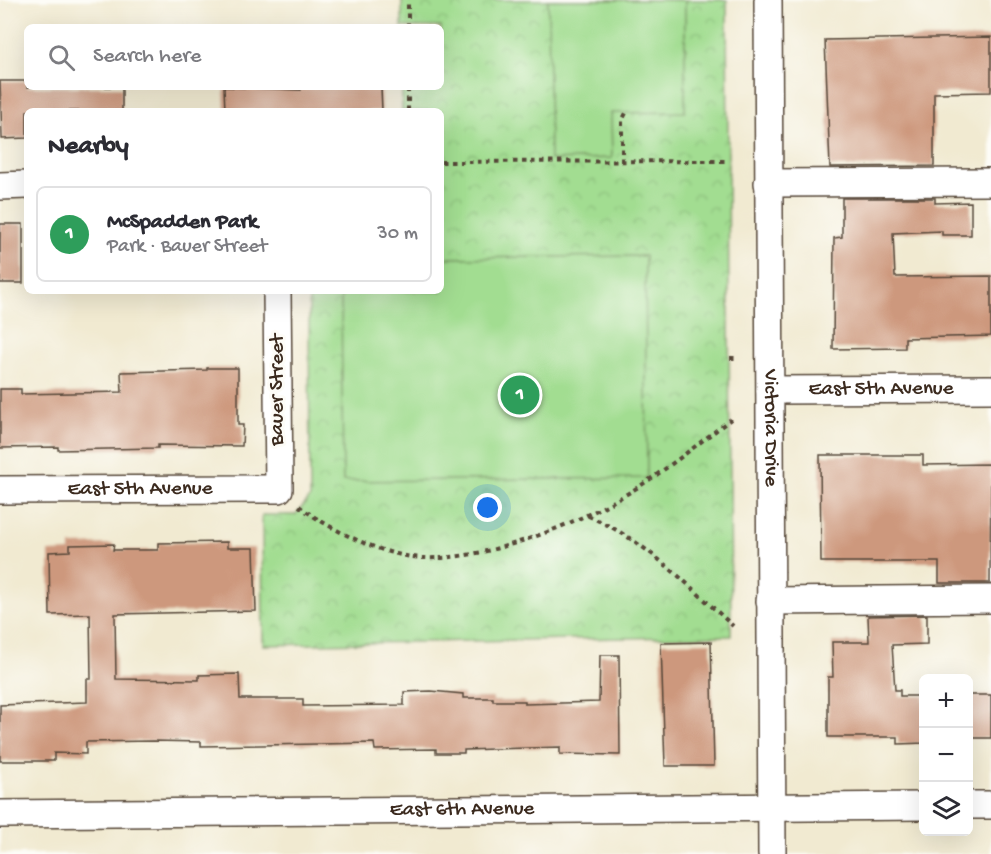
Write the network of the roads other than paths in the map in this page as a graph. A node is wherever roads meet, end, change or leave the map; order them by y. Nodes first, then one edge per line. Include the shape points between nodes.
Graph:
1 (768, 0) edge
2 (991, 182) edge
3 (768, 183) junction
4 (24, 185) edge
5 (0, 186) edge
6 (277, 294) edge
7 (991, 389) edge
8 (770, 390) junction
9 (0, 490) edge
10 (287, 496) joint
11 (991, 599) edge
12 (770, 601) junction
13 (991, 805) edge
14 (919, 806) edge
15 (973, 806) edge
16 (772, 807) junction
17 (0, 814) edge
18 (772, 854) edge

1 - 3 street, Victoria Drive
2 - 3 street
3 - 8 street, Victoria Drive
4 - 5 street
6 - 10 street, Bauer Street
7 - 8 street, East 5th Avenue
8 - 12 street, Victoria Drive
9 - 10 street, East 5th Avenue
11 - 12 street
12 - 16 street, Victoria Drive
13 - 15 street
14 - 16 street, East 6th Avenue
16 - 17 street, East 6th Avenue
16 - 18 street, Victoria Drive

